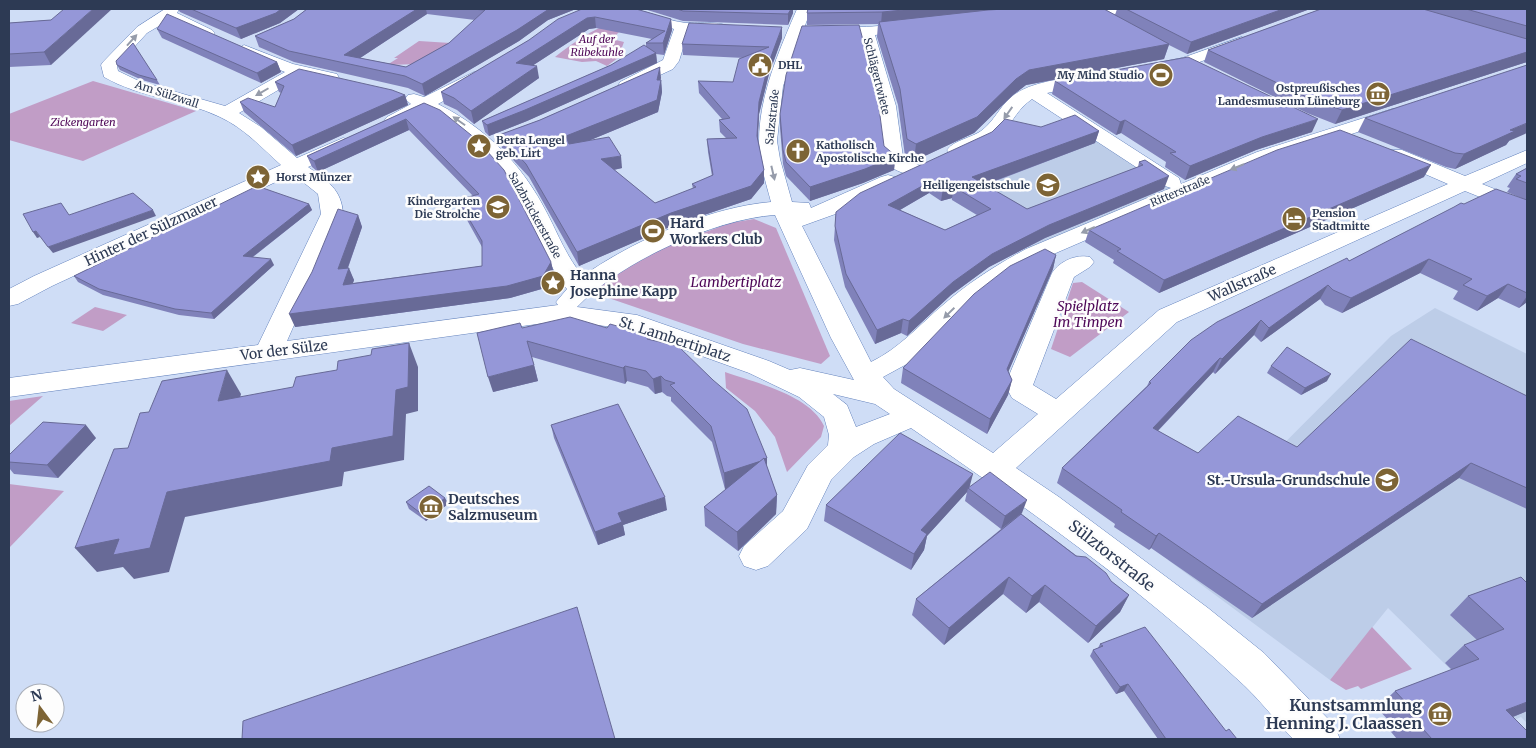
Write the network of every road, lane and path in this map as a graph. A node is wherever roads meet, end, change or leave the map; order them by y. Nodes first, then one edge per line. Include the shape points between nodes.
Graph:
1 (625, 9) edge
2 (804, 9) edge
3 (1135, 9) edge
4 (1096, 10) edge
5 (167, 14) edge
6 (1053, 14) edge
7 (1113, 24) edge
8 (927, 26) edge
9 (682, 27) junction
10 (744, 30) edge
11 (866, 31) junction
12 (791, 34) junction
13 (1257, 36) edge
14 (258, 40) edge
15 (230, 43) junction
16 (1160, 49) edge
17 (1185, 62) junction
18 (489, 69) edge
19 (1144, 70) edge
20 (1204, 71) edge
21 (299, 72) junction
22 (1106, 76) edge
23 (348, 82) edge
24 (1032, 92) junction
25 (610, 93) edge
26 (402, 94) edge
27 (426, 105) junction
28 (1413, 108) edge
29 (226, 113) junction
30 (1308, 123) edge
31 (373, 130) edge
32 (1332, 132) junction
33 (356, 138) edge
34 (506, 138) edge
35 (487, 145) junction
36 (1527, 156) edge
37 (295, 167) junction
38 (913, 170) junction
39 (1465, 185) junction
40 (1184, 190) junction
41 (1527, 210) edge
42 (786, 216) junction
43 (1082, 262) dead end
44 (582, 289) junction
45 (9, 299) edge
46 (559, 313) junction
47 (268, 353) junction
48 (760, 367) junction
49 (864, 374) junction
50 (9, 388) edge
51 (884, 396) junction
52 (1057, 413) junction
53 (912, 416) junction
54 (843, 449) junction
55 (996, 469) junction
56 (756, 556) dead end
57 (1320, 739) edge

1 - 9 street
2 - 12 street, Salzstraße
3 - 4 street
4 - 6 street
4 - 7 street via 1099,16
5 - 15 street
29 -> 5 street, Am Sülzwall via 141,86 110,72 109,65 138,33
8 - 11 street
9 - 10 street
9 - 25 street via 668,66
11 - 12 street
11 - 38 street, Schlägertwiete via 887,106 894,160
12 -> 42 street, Salzstraße via 775,86 768,141
13 - 17 street
14 - 15 street
15 - 21 street
16 - 17 street
17 - 19 street
17 - 20 street
18 - 27 street
21 - 23 street
21 -> 29 street
22 - 24 street
24 -> 38 street via 1018,100 996,129 982,139
24 - 40 street
26 - 27 street, Salzbrückerstraße
27 - 31 street
35 -> 27 street, Salzbrückerstraße via 450,115
28 - 32 street, Ritterstraße
29 - 37 street via 253,129
30 - 32 street
32 - 39 street
32 -> 40 street, Ritterstraße
33 - 37 street, Hinter der Sülzmauer
34 - 35 street
35 - 44 street, Salzbrückerstraße via 517,178 568,274
36 - 39 street, Wallstraße
37 - 45 street, Hinter der Sülzmauer via 263,179
37 - 47 street via 328,192 333,201 332,214
38 - 42 street via 833,207
39 - 41 street
39 - 52 street, Wallstraße via 1168,316
40 -> 49 street, Ritterstraße via 1054,245 998,274 960,302 898,361 882,370
42 - 44 street via 748,212 664,242 619,264
42 - 49 street, Salzstraße
43 - 52 street via 1064,273 1019,385 1022,391
44 - 46 street
46 - 47 street, Vor der Sülze
46 - 48 street, St. Lambertiplatz via 628,321
47 - 50 street, Vor der Sülze
48 - 51 street, St. Lambertiplatz
48 - 54 street, St. Lambertiplatz via 809,390 837,412 844,434
49 - 51 street, Salzstraße
51 - 53 street, Sülztorstraße
52 - 55 street, Wallstraße
53 - 54 street via 879,429
53 - 55 street, Sülztorstraße
54 - 56 street via 819,473 795,520
55 - 57 street, Sülztorstraße via 1195,619 1251,666

